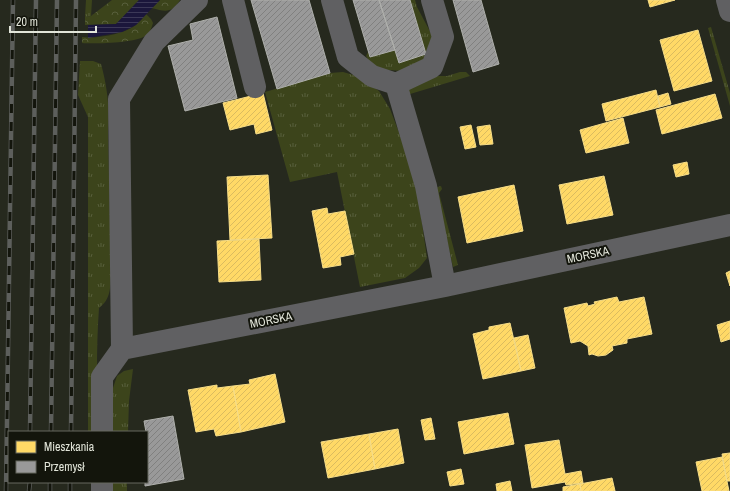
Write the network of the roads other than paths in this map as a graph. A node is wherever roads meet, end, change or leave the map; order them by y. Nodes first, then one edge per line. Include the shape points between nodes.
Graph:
1 (197, 0) edge
2 (233, 0) edge
3 (332, 0) edge
4 (432, 0) edge
5 (727, 0) edge
6 (730, 11) edge
7 (396, 84) junction
8 (255, 86) dead end
9 (730, 225) edge
10 (445, 286) junction
11 (122, 349) junction
12 (102, 431) edge

1 - 11 street via 154,42 119,100
2 - 8 street
3 - 7 street via 348,57 372,76
4 - 7 street via 443,37 432,66
5 - 6 street
7 - 10 street via 426,186
9 - 10 street, MORSKA
10 - 11 street, MORSKA
11 - 12 street via 102,377

